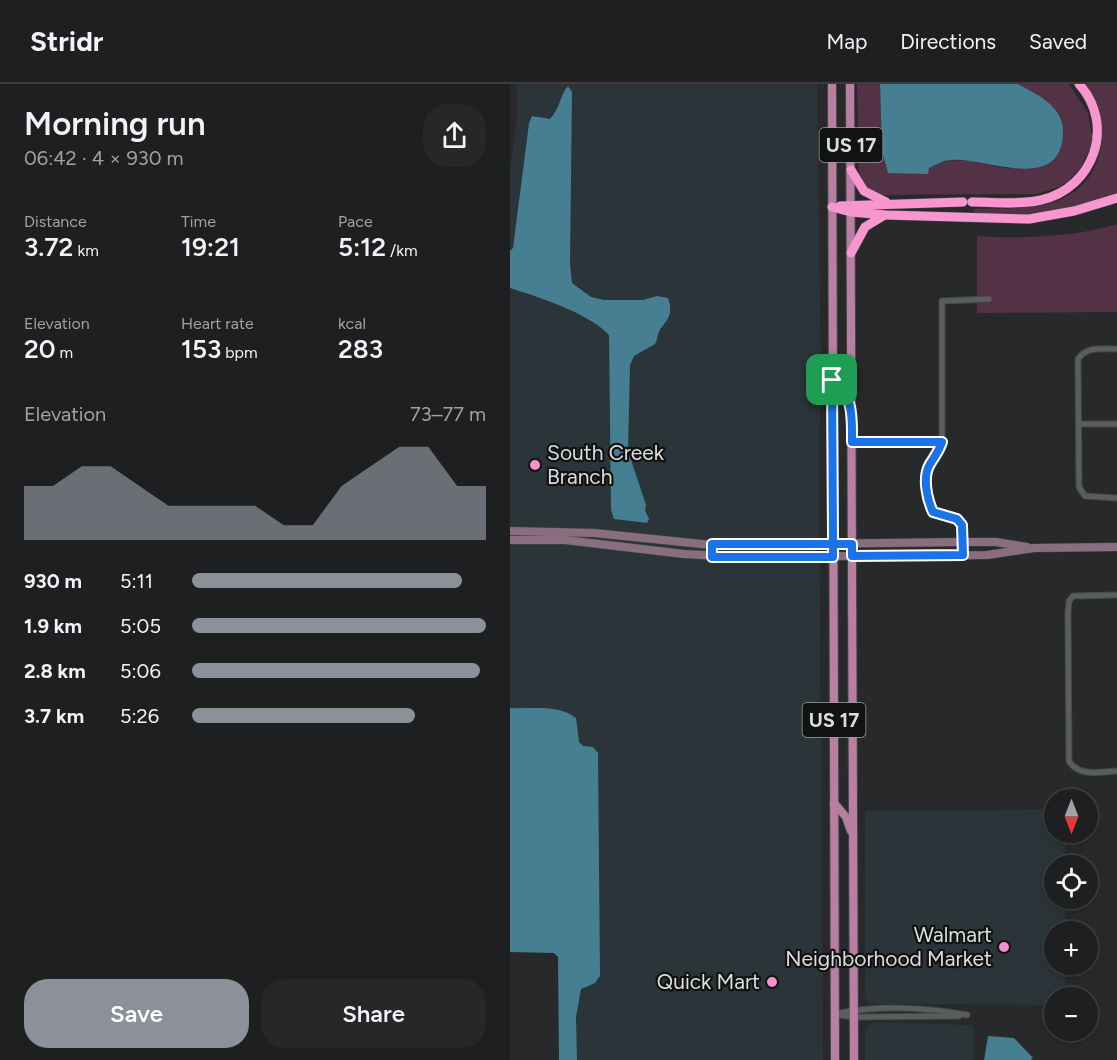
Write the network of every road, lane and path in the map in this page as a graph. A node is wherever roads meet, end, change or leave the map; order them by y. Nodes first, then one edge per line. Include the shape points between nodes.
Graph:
1 (831, 84) edge
2 (850, 84) edge
3 (1079, 84) edge
4 (851, 170) junction
5 (1117, 198) edge
6 (894, 204) junction
7 (832, 207) junction
8 (851, 209) junction
9 (886, 215) junction
10 (851, 253) junction
11 (988, 298) dead end
12 (1117, 349) edge
13 (832, 380) junction
14 (852, 407) junction
15 (1079, 424) junction
16 (1117, 424) edge
17 (852, 442) junction
18 (942, 442) junction
19 (1117, 498) edge
20 (510, 531) edge
21 (510, 540) edge
22 (963, 542) junction
23 (712, 544) junction
24 (833, 544) junction
25 (852, 544) junction
26 (1117, 547) edge
27 (1034, 548) junction
28 (963, 555) junction
29 (852, 556) junction
30 (712, 557) junction
31 (833, 557) junction
32 (1117, 595) edge
33 (1117, 771) edge
34 (834, 803) junction
35 (853, 837) junction
36 (835, 1014) junction
37 (854, 1014) junction
38 (835, 1060) edge
39 (854, 1060) edge

1 - 7 main road, US 17
2 - 4 main road, US 17
3 - 6 highway via 1089,96 1098,123 1095,152 1086,172 1067,189 1040,200
4 - 6 highway via 864,191
4 - 8 main road, US 17
5 - 9 highway via 1029,219
6 - 8 highway
7 - 8 highway
7 - 13 main road, US 17
8 - 9 highway
8 - 10 main road, US 17
9 - 10 highway via 870,221
10 - 14 main road, US 17
11 - 18 street via 942,301
12 - 15 street via 1090,349 1078,359
13 - 14 main road via 844,391
13 - 24 main road, US 17
14 - 17 main road, US 17
15 - 16 street
15 - 19 street via 1079,487 1085,496
17 - 18 street
17 - 25 main road, US 17
18 - 22 street via 928,466 927,498 933,512 957,519 962,525
20 - 23 street via 594,533
21 - 30 street via 566,540
22 - 25 street
22 - 27 street
22 - 28 street
23 - 24 street
23 - 30 street
24 - 25 street
24 - 31 main road, US 17
25 - 29 main road, US 17
26 - 27 street
27 - 28 street
28 - 29 street
29 - 31 street
29 - 35 main road, US 17
30 - 31 street
31 - 34 main road, US 17
32 - 33 street via 1080,595 1069,601 1068,708 1069,761 1073,768 1082,772
34 - 35 main road via 846,817
34 - 36 main road, US 17
35 - 37 main road, US 17
36 - 37 street
36 - 38 main road, US 17
37 - 37 street via 967,1015 939,1010
37 - 39 main road, US 17

